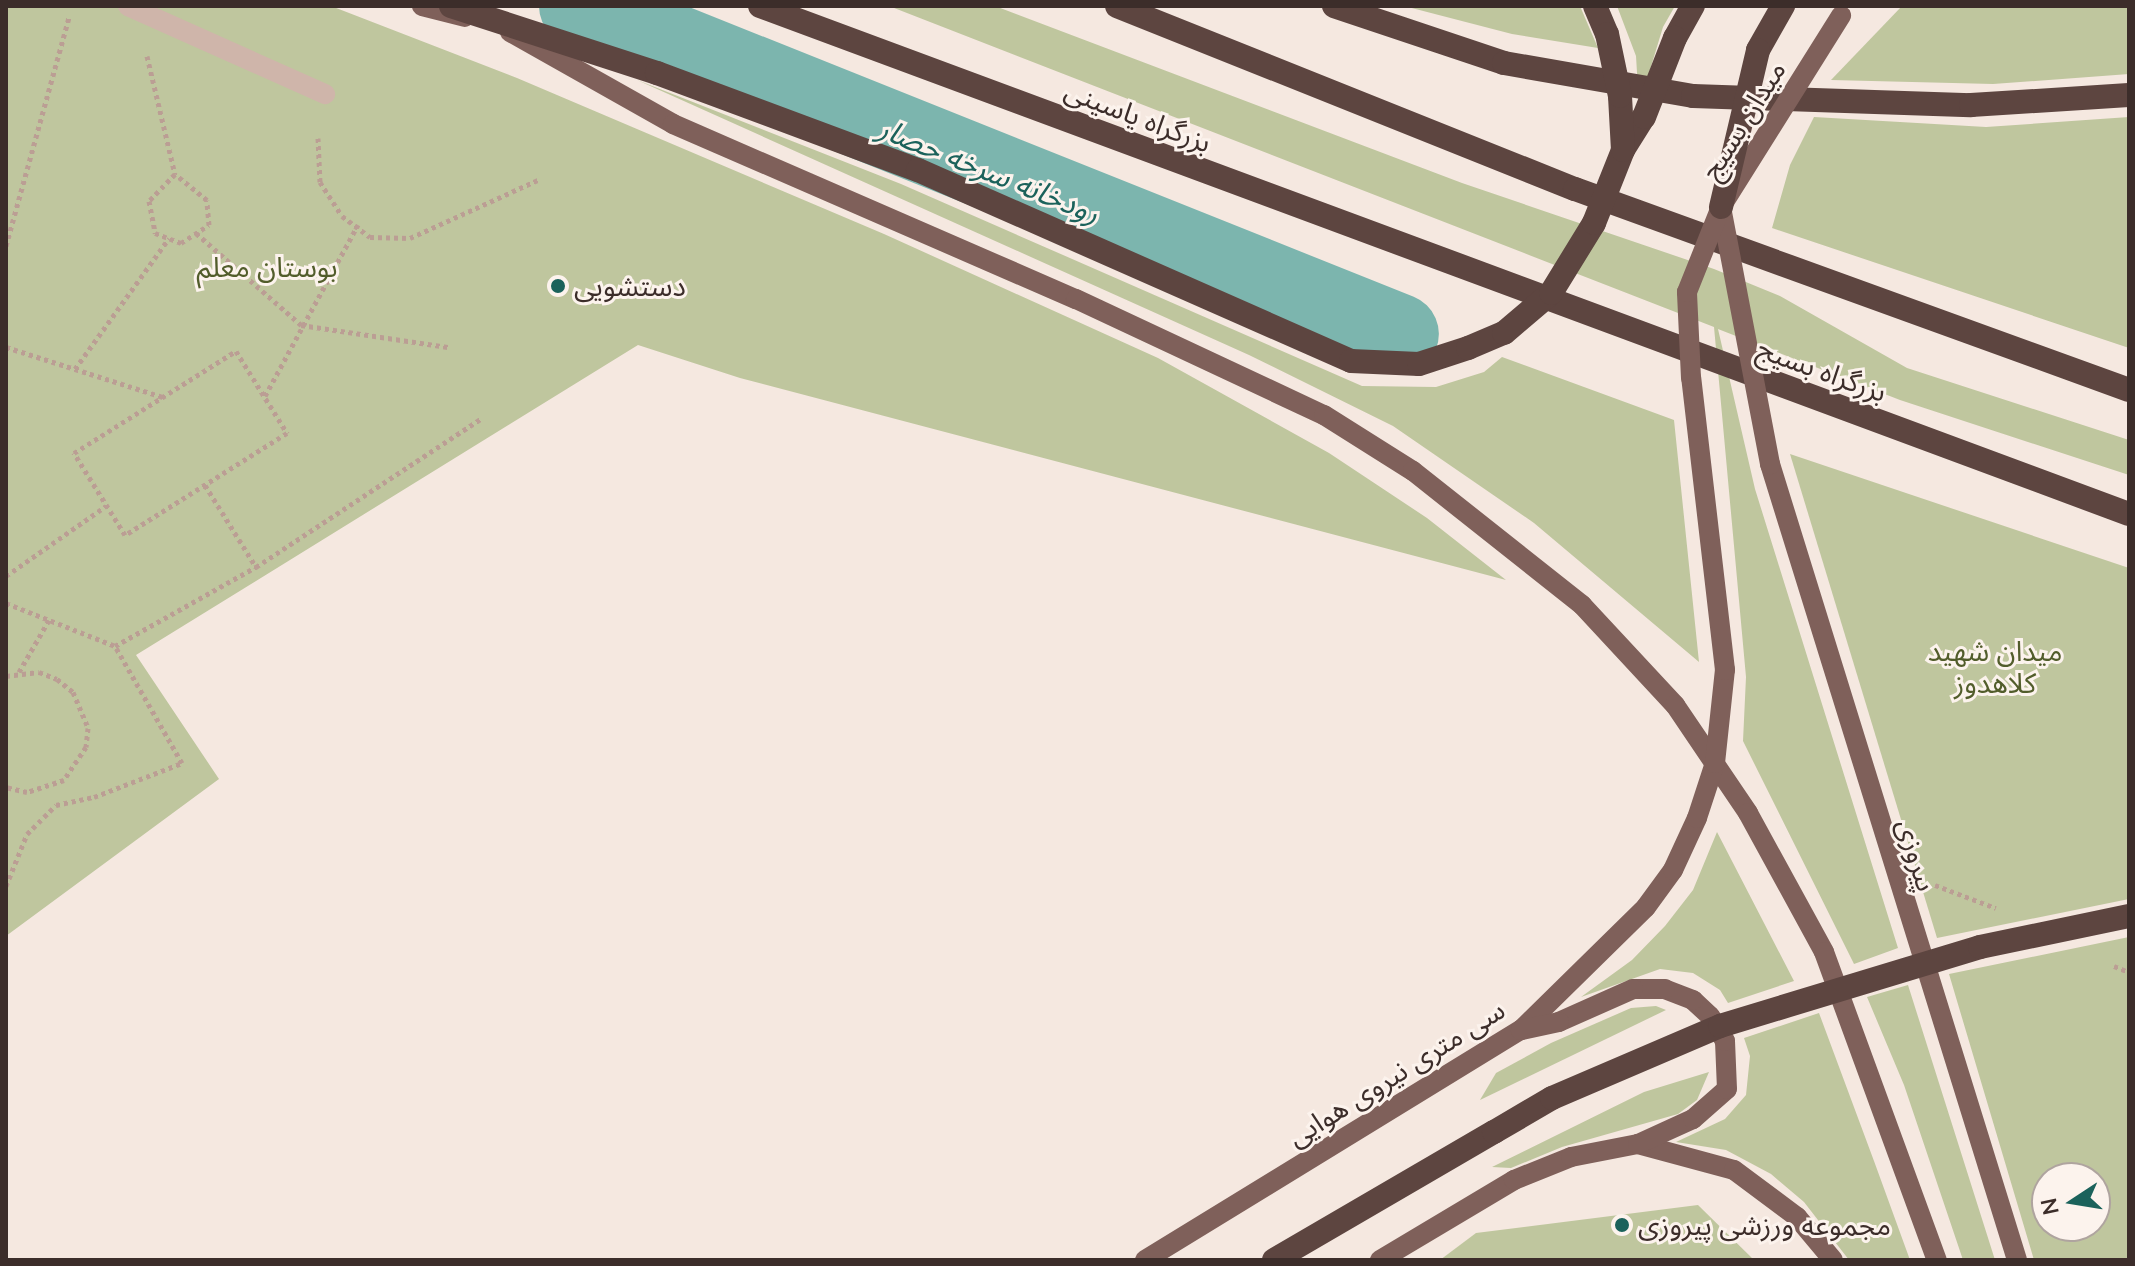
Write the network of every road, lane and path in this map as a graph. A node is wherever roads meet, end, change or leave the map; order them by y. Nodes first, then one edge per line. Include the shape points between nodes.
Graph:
1 (128, 6) edge
2 (422, 6) edge
3 (451, 6) edge
4 (760, 6) edge
5 (1117, 6) edge
6 (1334, 6) edge
7 (1595, 6) edge
8 (1693, 6) edge
9 (1783, 6) edge
10 (1847, 11) edge
11 (69, 18) dead end
12 (497, 25) junction
13 (147, 56) dead end
14 (325, 94) dead end
15 (2129, 95) edge
16 (318, 138) dead end
17 (1623, 150) junction
18 (175, 174) junction
19 (538, 180) dead end
20 (1721, 207) junction
21 (358, 225) junction
22 (196, 233) junction
23 (169, 238) junction
24 (6, 246) edge
25 (1494, 282) joint
26 (301, 325) junction
27 (6, 347) edge
28 (449, 347) dead end
29 (75, 369) junction
30 (2129, 390) edge
31 (164, 397) junction
32 (265, 397) junction
33 (482, 418) dead end
34 (1770, 464) joint
35 (205, 485) junction
36 (106, 506) junction
37 (2129, 514) edge
38 (256, 567) junction
39 (6, 576) edge
40 (6, 603) edge
41 (49, 620) junction
42 (115, 646) junction
43 (19, 672) junction
44 (6, 676) edge
45 (6, 787) edge
46 (1931, 883) dead end
47 (6, 886) edge
48 (1998, 909) dead end
49 (2129, 916) edge
50 (2114, 966) dead end
51 (2129, 972) edge
52 (1521, 1030) junction
53 (1638, 1144) junction
54 (1145, 1260) edge
55 (1274, 1260) edge
56 (1380, 1260) edge
57 (1833, 1260) edge
58 (1937, 1260) edge
59 (2017, 1260) edge

1 - 14 lane
2 - 12 main road
3 - 12 highway
4 - 25 highway, بزرگراه یاسینی
5 - 30 highway via 1575,189
6 - 15 highway via 1504,63 1693,96 1971,105
7 - 17 highway, bridge via 1607,34 1620,96
8 - 17 highway, bridge via 1644,117
9 - 20 highway, bridge via 1758,50
10 - 20 main road, میدان بسیج, bridge
11 - 24 path
12 - 17 highway, bridge via 657,73 918,170 1351,361 1419,364 1504,333 1551,293 1594,223
12 - 58 main road via 673,124 1076,299 1324,415 1413,471 1582,605 1675,705 1748,813 1824,952
13 - 18 path
16 - 21 path via 320,182 342,216
18 - 22 path via 207,200 209,225
18 - 23 path via 149,201 155,233
19 - 21 path via 410,238 370,237
20 - 34 main road, میدان بسیج, bridge
20 - 52 main road, سی متری نیروی هوایی, bridge via 1687,292 1691,378 1725,670 1715,763 1673,870 1646,907
21 - 26 path
22 - 23 path via 181,243
22 - 26 path
23 - 29 path
25 - 37 highway, بزرگراه بسیج
26 - 28 path
26 - 32 path
27 - 29 path
29 - 31 path
31 - 32 path via 236,351
31 - 36 path via 74,453
32 - 35 path via 287,433
33 - 38 path
34 - 59 main road, پیروزی
35 - 36 path via 125,535
35 - 38 path
36 - 39 path
38 - 42 path
40 - 41 path
41 - 42 path
41 - 43 path
42 - 47 path via 182,763 94,797 56,805 27,834
43 - 44 path
43 - 45 path via 39,672 73,692 88,728 86,747 71,773 47,789
46 - 48 path
49 - 55 highway, bridge via 1980,947 1720,1026 1565,1092
50 - 51 path
52 - 53 main road via 1559,1022 1633,989 1665,989 1693,1000 1710,1016 1725,1041 1727,1089 1693,1119
52 - 54 main road, سی متری نیروی هوایی
53 - 56 main road via 1571,1157 1514,1180
53 - 57 main road via 1734,1170 1797,1217

